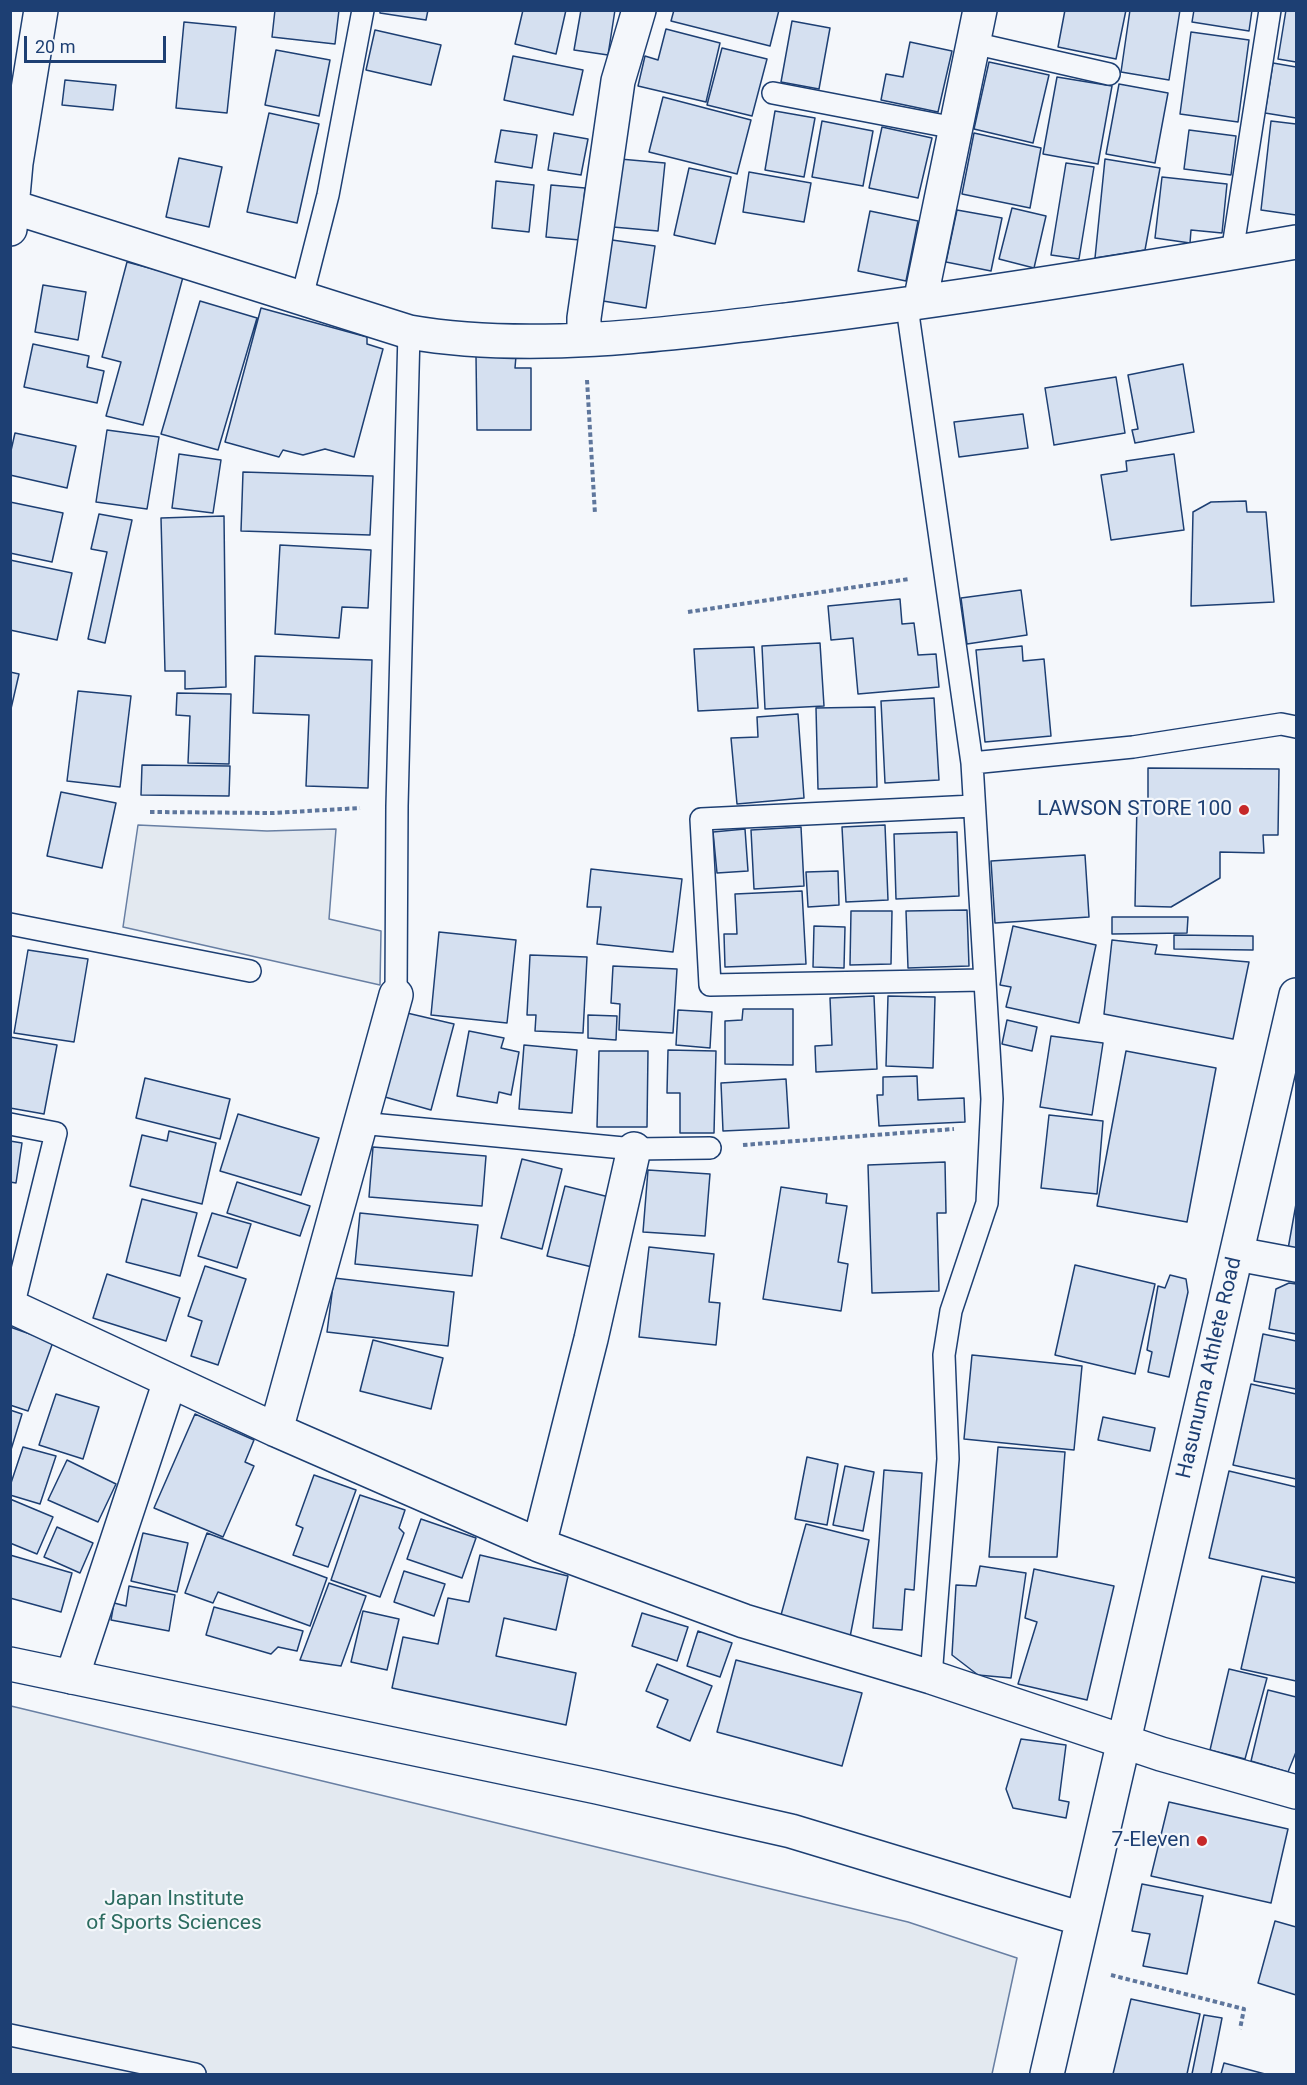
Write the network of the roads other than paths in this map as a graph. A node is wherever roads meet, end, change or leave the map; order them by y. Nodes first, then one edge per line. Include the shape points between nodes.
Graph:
1 (40, 10) edge
2 (363, 10) edge
3 (639, 10) edge
4 (980, 10) edge
5 (1270, 10) edge
6 (973, 43) junction
7 (1109, 74) dead end
8 (773, 93) dead end
9 (955, 128) junction
10 (12, 218) edge
11 (1296, 242) edge
12 (1232, 253) junction
13 (302, 297) junction
14 (915, 303) junction
15 (409, 332) junction
16 (584, 339) junction
17 (1296, 727) edge
18 (972, 763) junction
19 (974, 806) junction
20 (10, 924) edge
21 (250, 971) dead end
22 (984, 981) junction
23 (396, 995) joint
24 (1296, 995) edge
25 (360, 1123) junction
26 (10, 1124) edge
27 (710, 1148) road end
28 (634, 1149) junction
29 (1238, 1254) junction
30 (1296, 1265) edge
31 (12, 1307) edge
32 (170, 1381) junction
33 (276, 1430) junction
34 (539, 1545) junction
35 (10, 1664) edge
36 (72, 1677) junction
37 (931, 1677) junction
38 (1122, 1742) junction
39 (1296, 1792) edge
40 (1082, 1919) junction
41 (10, 2035) edge
42 (195, 2074) edge
43 (1047, 2074) edge

1 - 10 street via 16,163
2 - 13 lane via 327,195
3 - 16 street via 618,81
4 - 6 street
5 - 12 lane
6 - 7 lane
6 - 9 street
8 - 9 lane
9 - 14 street
10 - 13 street
11 - 12 street
12 - 14 street
13 - 15 street
14 - 16 street via 705,330
14 - 18 lane via 909,321
15 - 16 street via 451,339
15 - 23 lane
17 - 18 lane via 1281,724 1133,747
18 - 19 lane
19 - 22 lane
19 - 22 lane via 701,819 710,985
20 - 21 lane
22 - 37 lane via 992,1099 987,1203 951,1311 944,1355 948,1459
23 - 25 street
24 - 29 street, Hasunuma Athlete Road
25 - 28 lane
25 - 33 street
26 - 31 lane via 56,1133
27 - 28 lane
28 - 34 street
29 - 30 street
29 - 38 street, Hasunuma Athlete Road
31 - 32 street
32 - 33 street
32 - 36 street
33 - 34 street
34 - 37 street via 744,1621
35 - 36 street
36 - 40 street via 791,1831
37 - 38 street
38 - 39 street
38 - 40 street, Hasunuma Athlete Road
40 - 43 street, Hasunuma Athlete Road
41 - 42 lane

